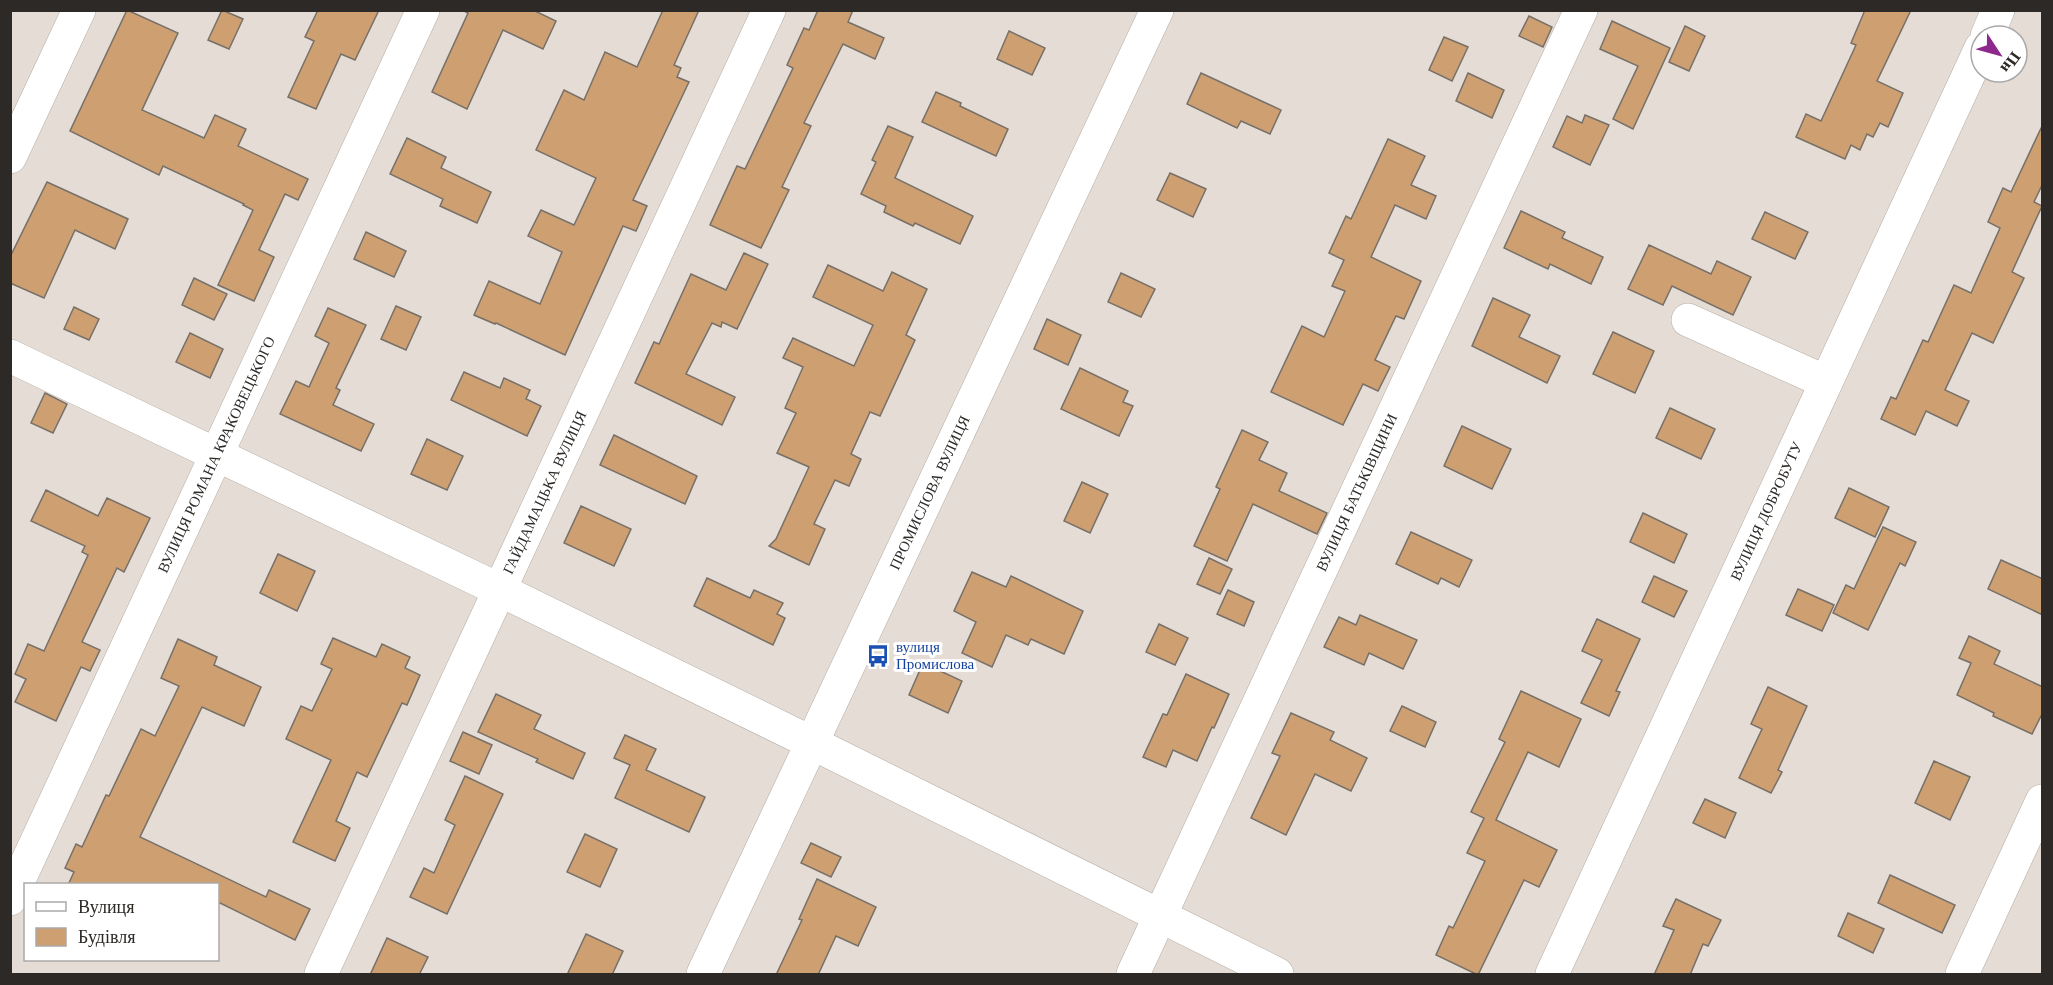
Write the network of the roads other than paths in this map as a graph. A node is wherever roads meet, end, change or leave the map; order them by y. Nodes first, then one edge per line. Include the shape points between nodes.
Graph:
1 (79, 10) edge
2 (423, 10) edge
3 (769, 10) edge
4 (1157, 10) edge
5 (1581, 10) edge
6 (1998, 10) edge
7 (1992, 24) edge
8 (1969, 74) edge
9 (10, 158) edge
10 (1688, 320) dead end
11 (10, 356) edge
12 (1826, 382) junction
13 (217, 455) junction
14 (500, 590) junction
15 (812, 743) junction
16 (2043, 801) edge
17 (10, 899) edge
18 (1160, 917) junction
19 (321, 975) edge
20 (704, 975) edge
21 (1133, 975) edge
22 (1277, 975) edge
23 (1552, 975) edge
24 (1962, 975) edge

1 - 9 street
2 - 13 street, ВУЛИЦЯ РОМАНА КРАКОВЕЦЬКОГО
3 - 14 street, ГАЙДАМАЦЬКА ВУЛИЦЯ
4 - 15 street, ПРОМИСЛОВА ВУЛИЦЯ
5 - 18 street, ВУЛИЦЯ БАТЬКІВЩИНИ
6 - 7 street
8 - 12 street, ВУЛИЦЯ ДОБРОБУТУ
10 - 12 street
11 - 13 street
12 - 23 street, ВУЛИЦЯ ДОБРОБУТУ
13 - 14 street
13 - 17 street, ВУЛИЦЯ РОМАНА КРАКОВЕЦЬКОГО
14 - 15 street
14 - 19 street, ГАЙДАМАЦЬКА ВУЛИЦЯ
15 - 18 street
15 - 20 street, ПРОМИСЛОВА ВУЛИЦЯ
16 - 24 street
18 - 21 street, ВУЛИЦЯ БАТЬКІВЩИНИ
18 - 22 street

